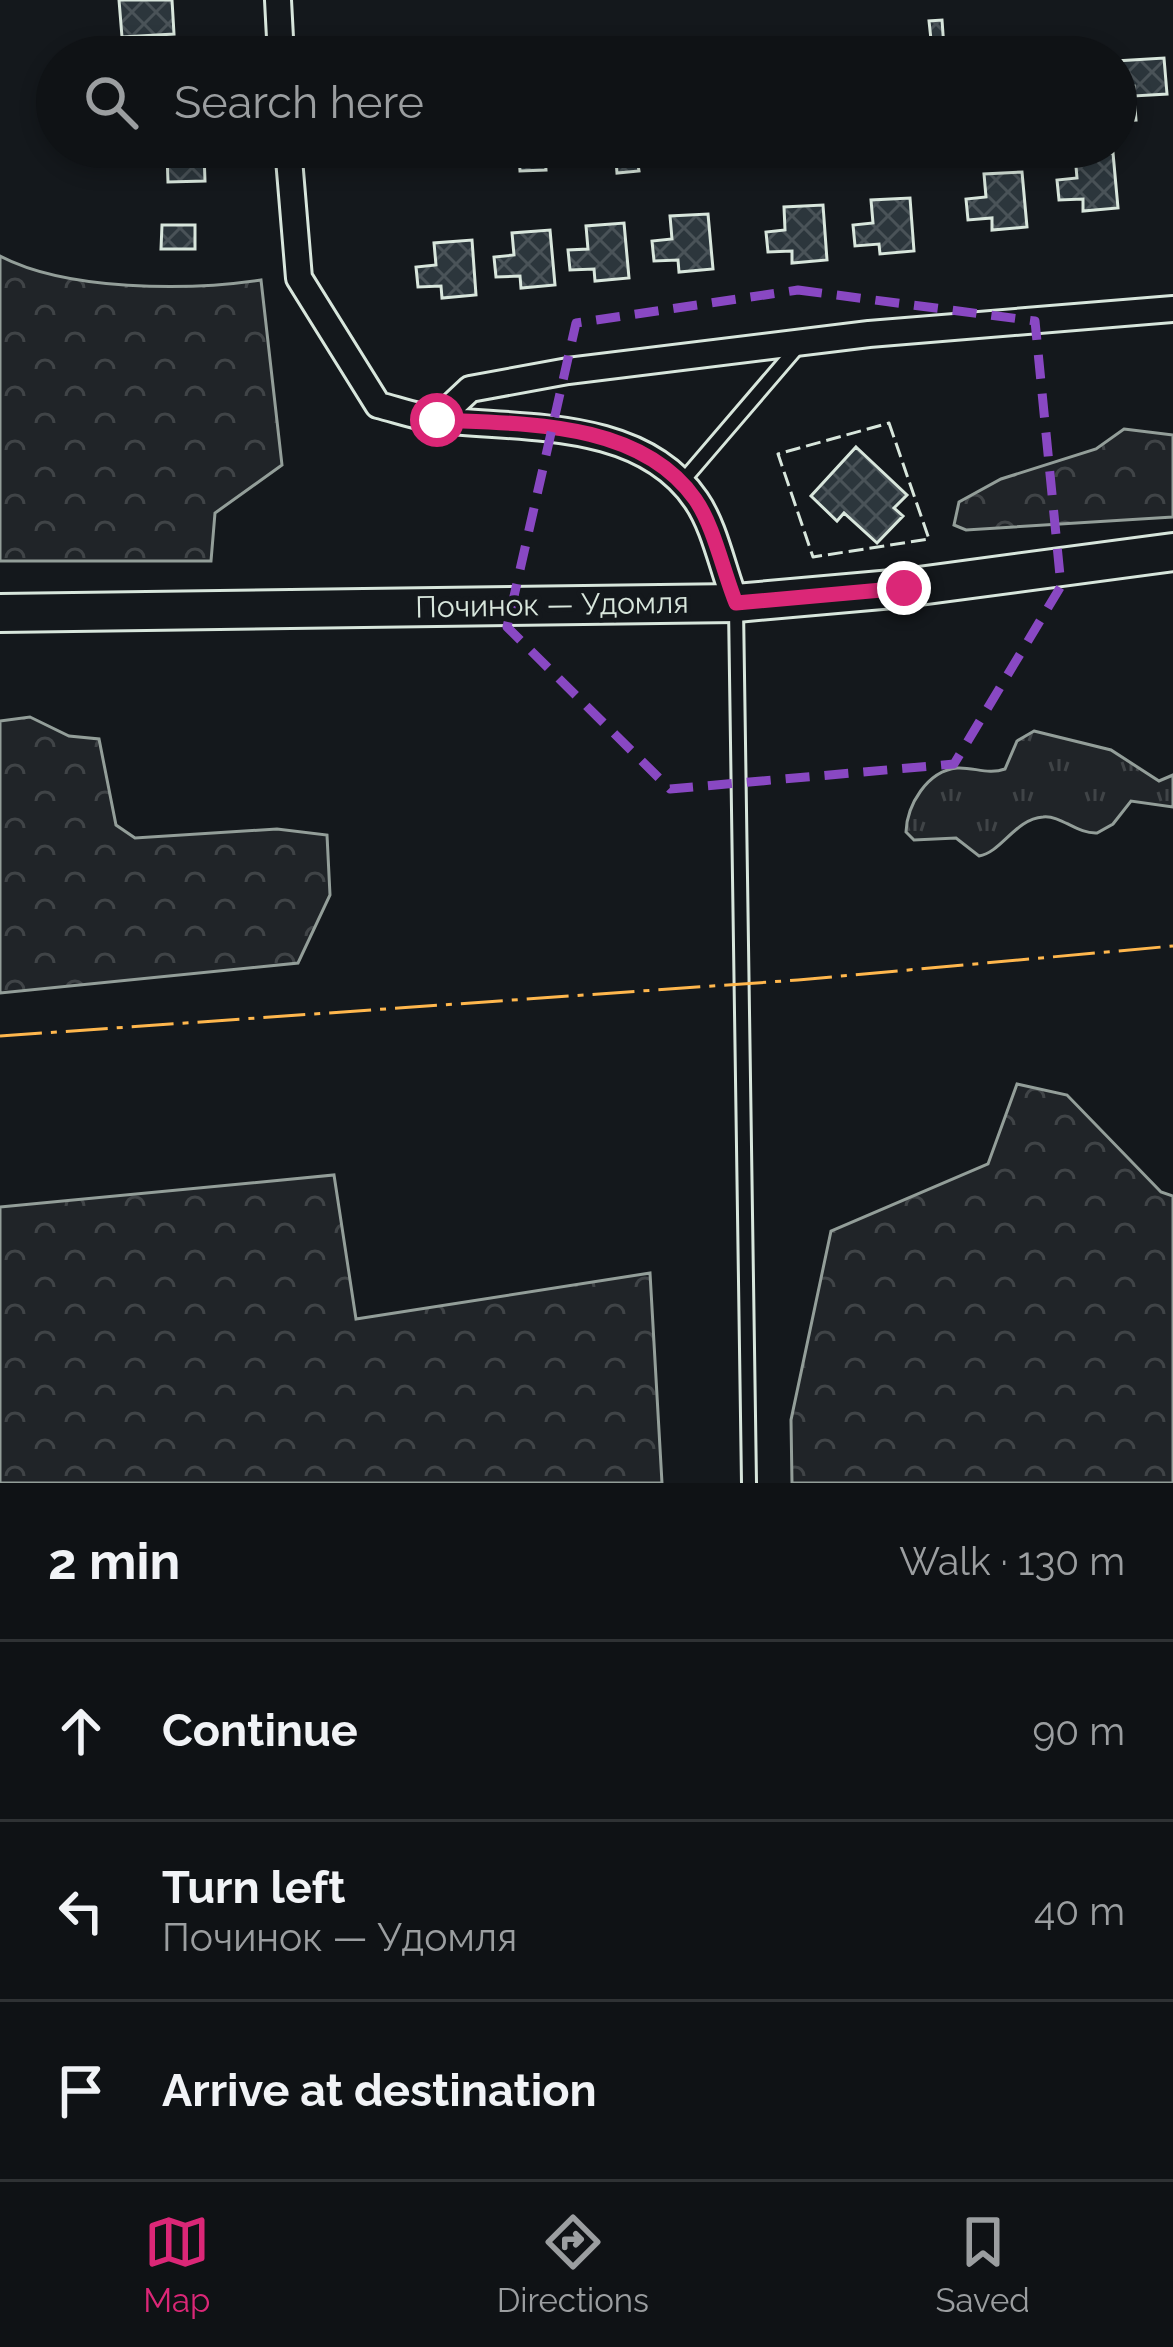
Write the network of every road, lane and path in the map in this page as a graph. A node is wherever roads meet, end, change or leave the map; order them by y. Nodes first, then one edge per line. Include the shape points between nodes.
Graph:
1 (278, 0) edge
2 (280, 36) edge
3 (290, 168) edge
4 (1173, 309) edge
5 (802, 342) junction
6 (437, 420) junction
7 (681, 483) junction
8 (1173, 552) edge
9 (736, 603) junction
10 (0, 613) edge
11 (749, 1483) edge

1 - 2 street
3 - 6 street via 299,278 378,405
4 - 5 street
5 - 6 street via 470,389
5 - 7 lane
6 - 7 street via 561,426 627,447
7 - 9 street via 698,502
8 - 9 main road, Починок — Удомля
9 - 10 main road, Починок — Удомля
9 - 11 lane

